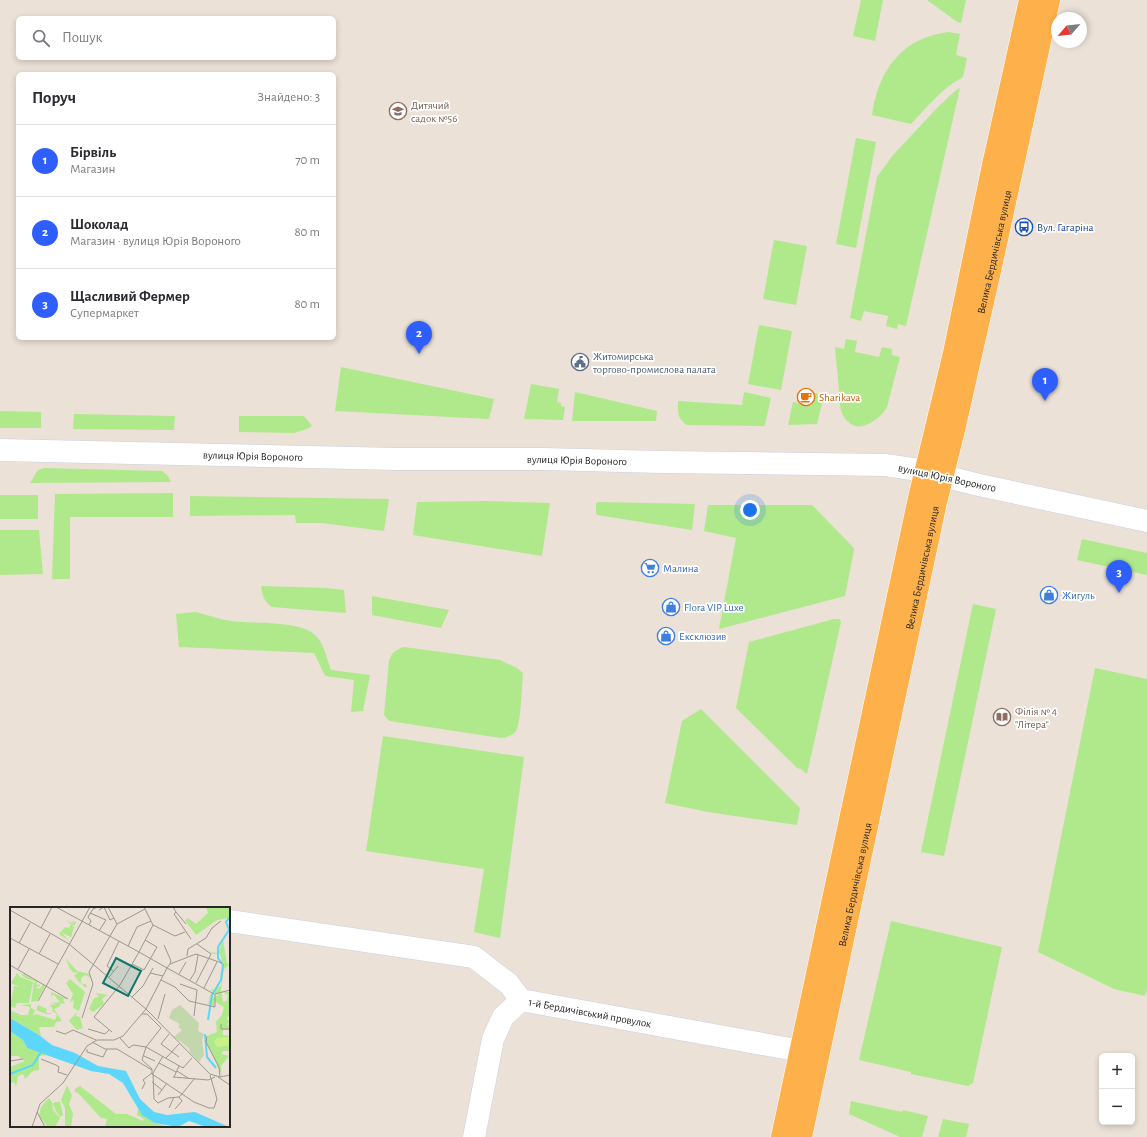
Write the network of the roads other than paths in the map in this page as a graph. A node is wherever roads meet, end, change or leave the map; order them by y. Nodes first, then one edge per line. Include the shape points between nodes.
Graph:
1 (1030, 0) edge
2 (1049, 0) edge
3 (0, 450) edge
4 (934, 473) junction
5 (1147, 521) edge
6 (230, 921) edge
7 (521, 1000) junction
8 (801, 1051) junction
9 (474, 1137) edge
10 (782, 1137) edge
11 (800, 1137) edge

1 - 4 highway, Велика Бердичівська вулиця via 954,353
2 - 4 highway, Велика Бердичівська вулиця via 992,262
3 - 4 street, вулиця Юрія Вороного via 388,459 885,465
4 - 5 street, вулиця Юрія Вороного
4 - 8 highway, Велика Бердичівська вулиця
4 - 11 highway, Велика Бердичівська вулиця via 936,502
6 - 7 street, 1-й Бердичівський провулок via 474,957 509,984
7 - 8 street, 1-й Бердичівський провулок
7 - 9 street via 503,1017 493,1039
8 - 10 highway, Велика Бердичівська вулиця

